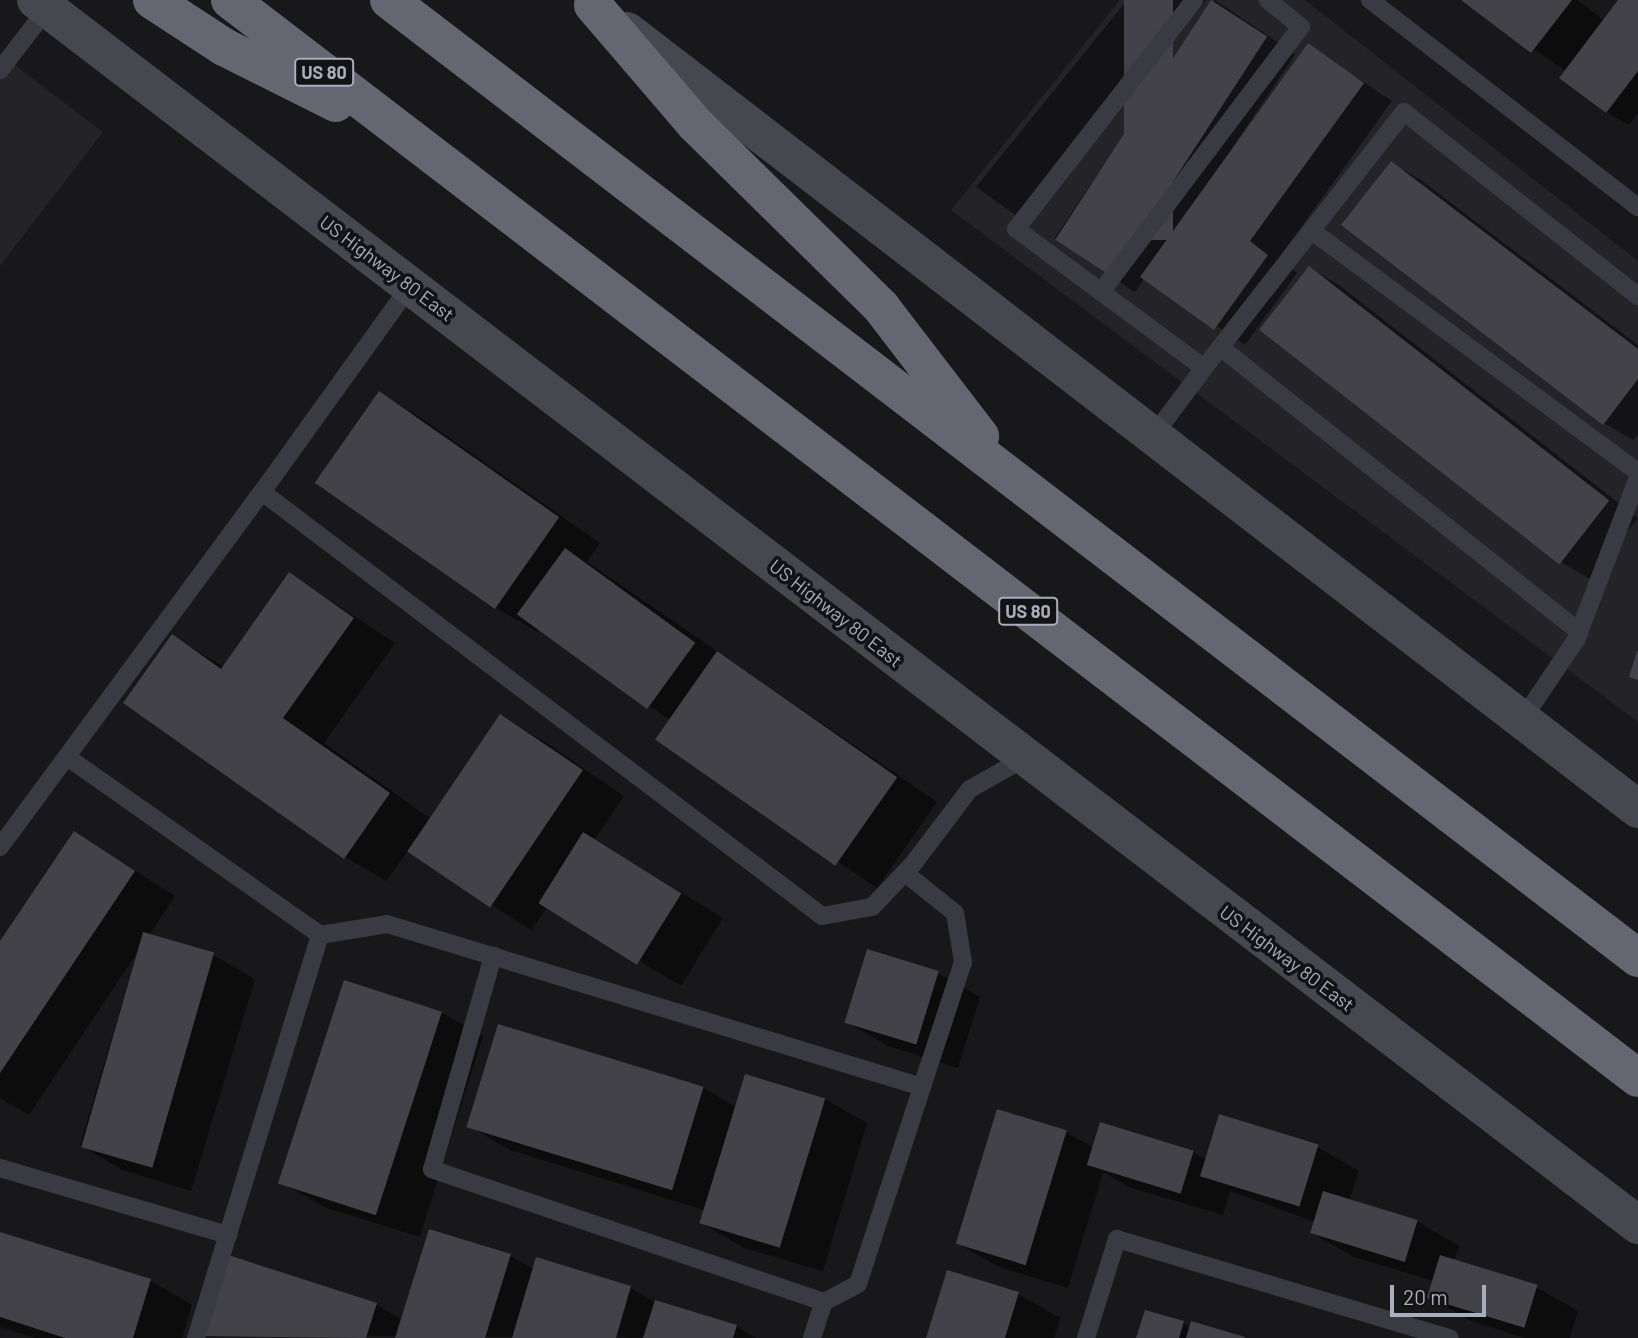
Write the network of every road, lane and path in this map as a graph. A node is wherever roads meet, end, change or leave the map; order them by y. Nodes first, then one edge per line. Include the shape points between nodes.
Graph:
1 (152, 0) edge
2 (230, 0) edge
3 (389, 0) edge
4 (1195, 0) edge
5 (1268, 0) edge
6 (1370, 0) edge
7 (590, 3) edge
8 (42, 4) edge
9 (0, 70) edge
10 (417, 144) junction
11 (1638, 207) edge
12 (1312, 231) junction
13 (410, 286) junction
14 (1101, 292) junction
15 (1638, 296) edge
16 (1220, 347) junction
17 (1204, 368) junction
18 (1153, 436) junction
19 (1638, 472) edge
20 (1638, 478) edge
21 (1014, 479) junction
22 (262, 492) junction
23 (1580, 632) junction
24 (1522, 720) junction
25 (67, 757) junction
26 (1025, 758) junction
27 (1638, 809) edge
28 (0, 847) edge
29 (905, 873) junction
30 (320, 934) junction
31 (494, 956) junction
32 (1638, 958) edge
33 (1638, 1078) edge
34 (922, 1087) junction
35 (0, 1168) edge
36 (1638, 1225) edge
37 (228, 1236) junction
38 (824, 1302) junction
39 (196, 1338) edge
40 (812, 1338) edge
41 (1086, 1338) edge
42 (1450, 1338) edge

1 - 10 highway via 224,47
2 - 10 highway, US 80
3 - 21 highway
4 - 14 lane via 1016,229
5 - 14 lane via 1301,27
6 - 11 lane
7 - 18 main road
7 - 21 highway via 695,124 881,307
8 - 9 lane
8 - 13 main road, US Highway 80 East
10 - 33 highway, US 80
12 - 15 lane via 1405,112
12 - 16 lane
12 - 19 lane
13 - 22 lane
13 - 26 main road, US Highway 80 East
14 - 17 lane
16 - 17 lane
16 - 23 lane
17 - 18 lane
18 - 24 main road
20 - 23 lane
21 - 32 highway
22 - 25 lane
22 - 29 lane via 822,916 872,907
23 - 24 lane
24 - 27 main road
25 - 28 lane
25 - 30 lane
26 - 29 lane via 970,789
26 - 36 main road, US Highway 80 East
29 - 34 lane via 954,913 963,962
30 - 31 lane via 387,923
30 - 37 lane
31 - 34 lane
31 - 38 lane via 432,1169
34 - 38 lane via 858,1283
35 - 37 lane
37 - 39 lane
38 - 40 lane
41 - 42 lane via 1117,1239

